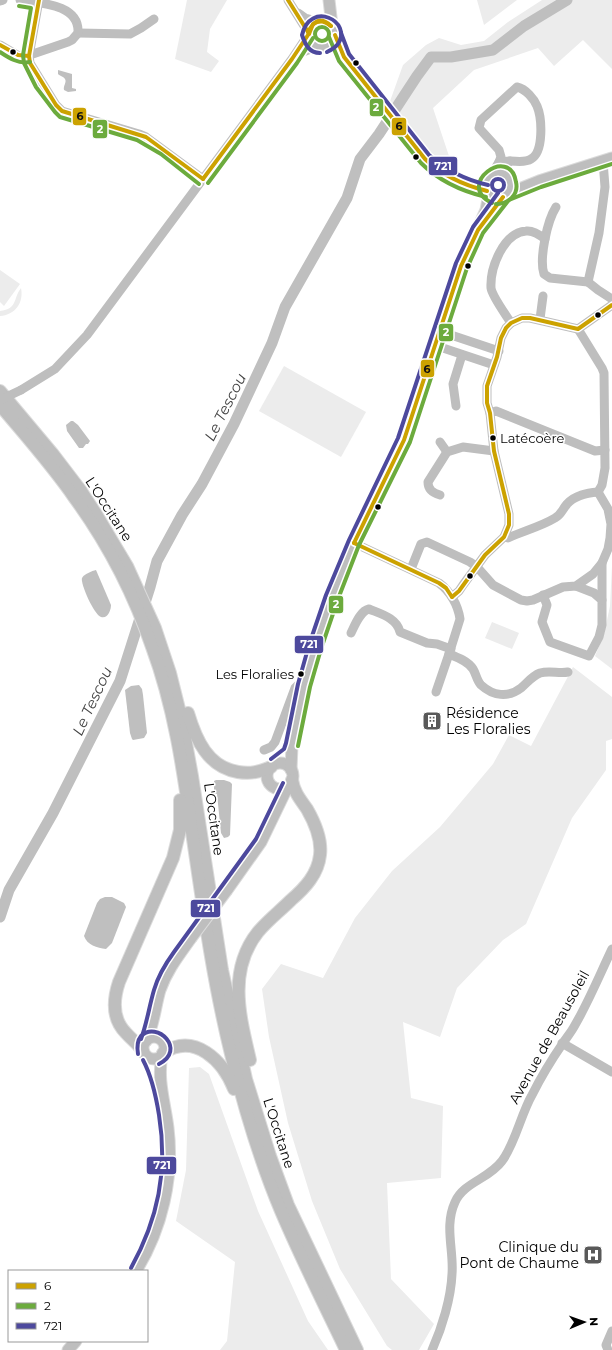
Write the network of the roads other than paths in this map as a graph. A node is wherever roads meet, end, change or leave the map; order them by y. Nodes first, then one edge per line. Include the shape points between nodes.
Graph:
1 (20, 0) edge
2 (288, 0) edge
3 (329, 0) edge
4 (38, 2) edge
5 (297, 13) junction
6 (154, 19) dead end
7 (317, 21) junction
8 (333, 31) junction
9 (78, 33) junction
10 (308, 34) junction
11 (0, 45) edge
12 (321, 46) junction
13 (29, 56) junction
14 (344, 57) junction
15 (292, 59) junction
16 (607, 159) edge
17 (510, 161) junction
18 (499, 162) junction
19 (489, 176) junction
20 (506, 176) junction
21 (448, 177) junction
22 (203, 179) junction
23 (539, 181) junction
24 (488, 192) junction
25 (505, 195) junction
26 (556, 206) dead end
27 (478, 230) junction
28 (545, 239) junction
29 (588, 282) junction
30 (543, 296) dead end
31 (612, 299) edge
32 (612, 305) edge
33 (540, 319) junction
34 (511, 322) junction
35 (578, 329) junction
36 (438, 330) junction
37 (433, 344) junction
38 (499, 351) junction
39 (462, 355) junction
40 (494, 365) junction
41 (602, 368) junction
42 (612, 369) edge
43 (0, 391) edge
44 (0, 400) edge
45 (0, 405) edge
46 (456, 406) dead end
47 (490, 413) junction
48 (440, 442) dead end
49 (605, 450) junction
50 (494, 451) junction
51 (447, 452) junction
52 (598, 492) junction
53 (440, 496) dead end
54 (509, 521) junction
55 (518, 534) junction
56 (504, 537) junction
57 (354, 543) junction
58 (602, 563) junction
59 (477, 567) junction
60 (410, 569) junction
61 (576, 586) junction
62 (134, 591) junction
63 (543, 596) junction
64 (452, 597) junction
65 (602, 600) junction
66 (351, 633) dead end
67 (161, 646) junction
68 (450, 651) junction
69 (568, 672) dead end
70 (304, 686) junction
71 (436, 692) dead end
72 (174, 723) junction
73 (292, 745) junction
74 (264, 750) dead end
75 (273, 766) junction
76 (291, 779) junction
77 (271, 785) junction
78 (277, 811) junction
79 (612, 949) edge
80 (156, 1008) junction
81 (161, 1040) junction
82 (562, 1043) junction
83 (146, 1050) junction
84 (162, 1054) junction
85 (612, 1072) edge
86 (161, 1087) junction
87 (266, 1157) junction
88 (137, 1270) edge
89 (612, 1331) edge
90 (75, 1342) edge
91 (68, 1350) edge
92 (346, 1350) edge
93 (357, 1350) edge
94 (432, 1350) edge
95 (608, 1350) edge

1 - 4 street
2 - 5 street
3 - 7 main road
3 - 8 main road
4 - 9 street via 59,6 65,10 78,25
4 - 13 street
5 - 7 street
5 - 10 street
6 - 9 street via 130,34
7 - 8 main road via 327,22
7 - 10 main road via 312,24
8 - 12 main road via 333,41 329,45
8 - 14 main road
9 - 13 street via 68,42
10 - 12 main road via 312,42
10 - 15 street
11 - 13 street via 17,55
12 - 14 main road
12 - 15 street
13 - 22 street via 34,71 62,111 140,134
14 - 21 main road via 425,159
15 - 22 street
16 - 23 main road
16 - 29 street via 599,233
17 - 18 street
17 - 18 street via 533,158 540,141 537,107 524,90 518,87 481,120 479,128 501,153
17 - 20 street via 506,165
18 - 19 street
19 - 20 main road via 498,172
19 - 21 main road via 473,181
19 - 24 main road via 486,184
20 - 23 main road via 518,181
20 - 25 main road via 511,187
21 - 24 main road
22 - 44 street, bridge via 87,336 54,369
23 - 25 main road
24 - 25 main road via 496,198
24 - 27 main road via 488,204
25 - 27 main road
26 - 28 street via 550,216
27 - 36 main road via 461,266
28 - 29 street via 542,268 544,274 550,278
28 - 34 street via 527,230 520,232 506,243 498,254 491,289
29 - 31 street
30 - 33 street
32 - 35 street
33 - 34 street via 522,318
33 - 35 street
34 - 38 street via 501,338
35 - 41 street
36 - 37 main road
36 - 38 street
37 - 39 street
37 - 57 main road via 404,440
38 - 40 street
39 - 40 street
39 - 46 street via 453,384
40 - 47 street via 487,386
41 - 42 street
41 - 49 street
43 - 62 highway, L'Occitane via 81,491 112,539
45 - 62 highway, L'Occitane via 74,496
47 - 49 street via 496,411 595,451
47 - 50 street
48 - 51 street
49 - 52 street via 606,468
50 - 51 street via 463,447
50 - 54 street
51 - 53 street via 428,482 430,490
52 - 55 street via 581,495 566,505 559,516
52 - 58 street via 608,510 611,524 608,549
54 - 55 street via 513,522
54 - 56 street
55 - 56 street
56 - 59 street via 485,555
57 - 60 street
57 - 70 main road via 332,597
58 - 61 street via 593,574
58 - 65 street
59 - 60 street via 427,542 421,544
59 - 63 street via 493,585 521,600 533,600
59 - 64 street
60 - 64 street via 439,583
61 - 63 street via 563,587
61 - 65 street via 594,593
62 - 67 highway, L'Occitane via 155,628
62 - 72 highway, L'Occitane via 162,675
63 - 65 street via 547,605 542,622 550,642 587,658 599,637 602,625
64 - 68 street via 460,619
66 - 68 street via 365,610 369,609 393,620 400,632
67 - 75 highway via 180,690 195,735 208,755 221,766 240,772 257,773
67 - 87 highway, L'Occitane via 182,721 227,997
68 - 69 street via 468,663 479,683 495,694 514,693 542,672
68 - 71 street
70 - 73 main road
70 - 74 street via 298,685 295,688 274,742 271,747
72 - 83 highway via 181,813 178,843 119,982 114,1003 122,1029
72 - 87 highway, L'Occitane via 218,998 238,1081
73 - 75 main road via 289,753
73 - 76 main road
75 - 76 main road via 284,764
75 - 77 main road via 267,778
76 - 77 main road via 279,789
76 - 78 main road
76 - 87 highway via 296,794 317,829 320,842 319,861 305,887 267,922 253,940 243,960 238,988 240,1013
77 - 78 main road via 276,797
78 - 80 main road, bridge via 261,842 167,974
79 - 82 street, Avenue de Beausoleil via 575,1026
80 - 81 main road via 157,1028
80 - 83 main road
81 - 83 main road via 153,1038
81 - 84 main road via 164,1046
82 - 85 street
82 - 94 street, Avenue de Beausoleil via 531,1096 503,1161 491,1173 461,1192 455,1201 449,1223 451,1288
83 - 84 main road via 153,1059
83 - 86 main road
84 - 86 main road
84 - 87 highway via 175,1046 188,1046 208,1054 219,1063 230,1080 240,1107
86 - 88 main road via 169,1137 167,1187 155,1232
87 - 92 highway, L'Occitane via 280,1208
87 - 93 highway, L'Occitane
89 - 95 street via 606,1345
90 - 91 main road

